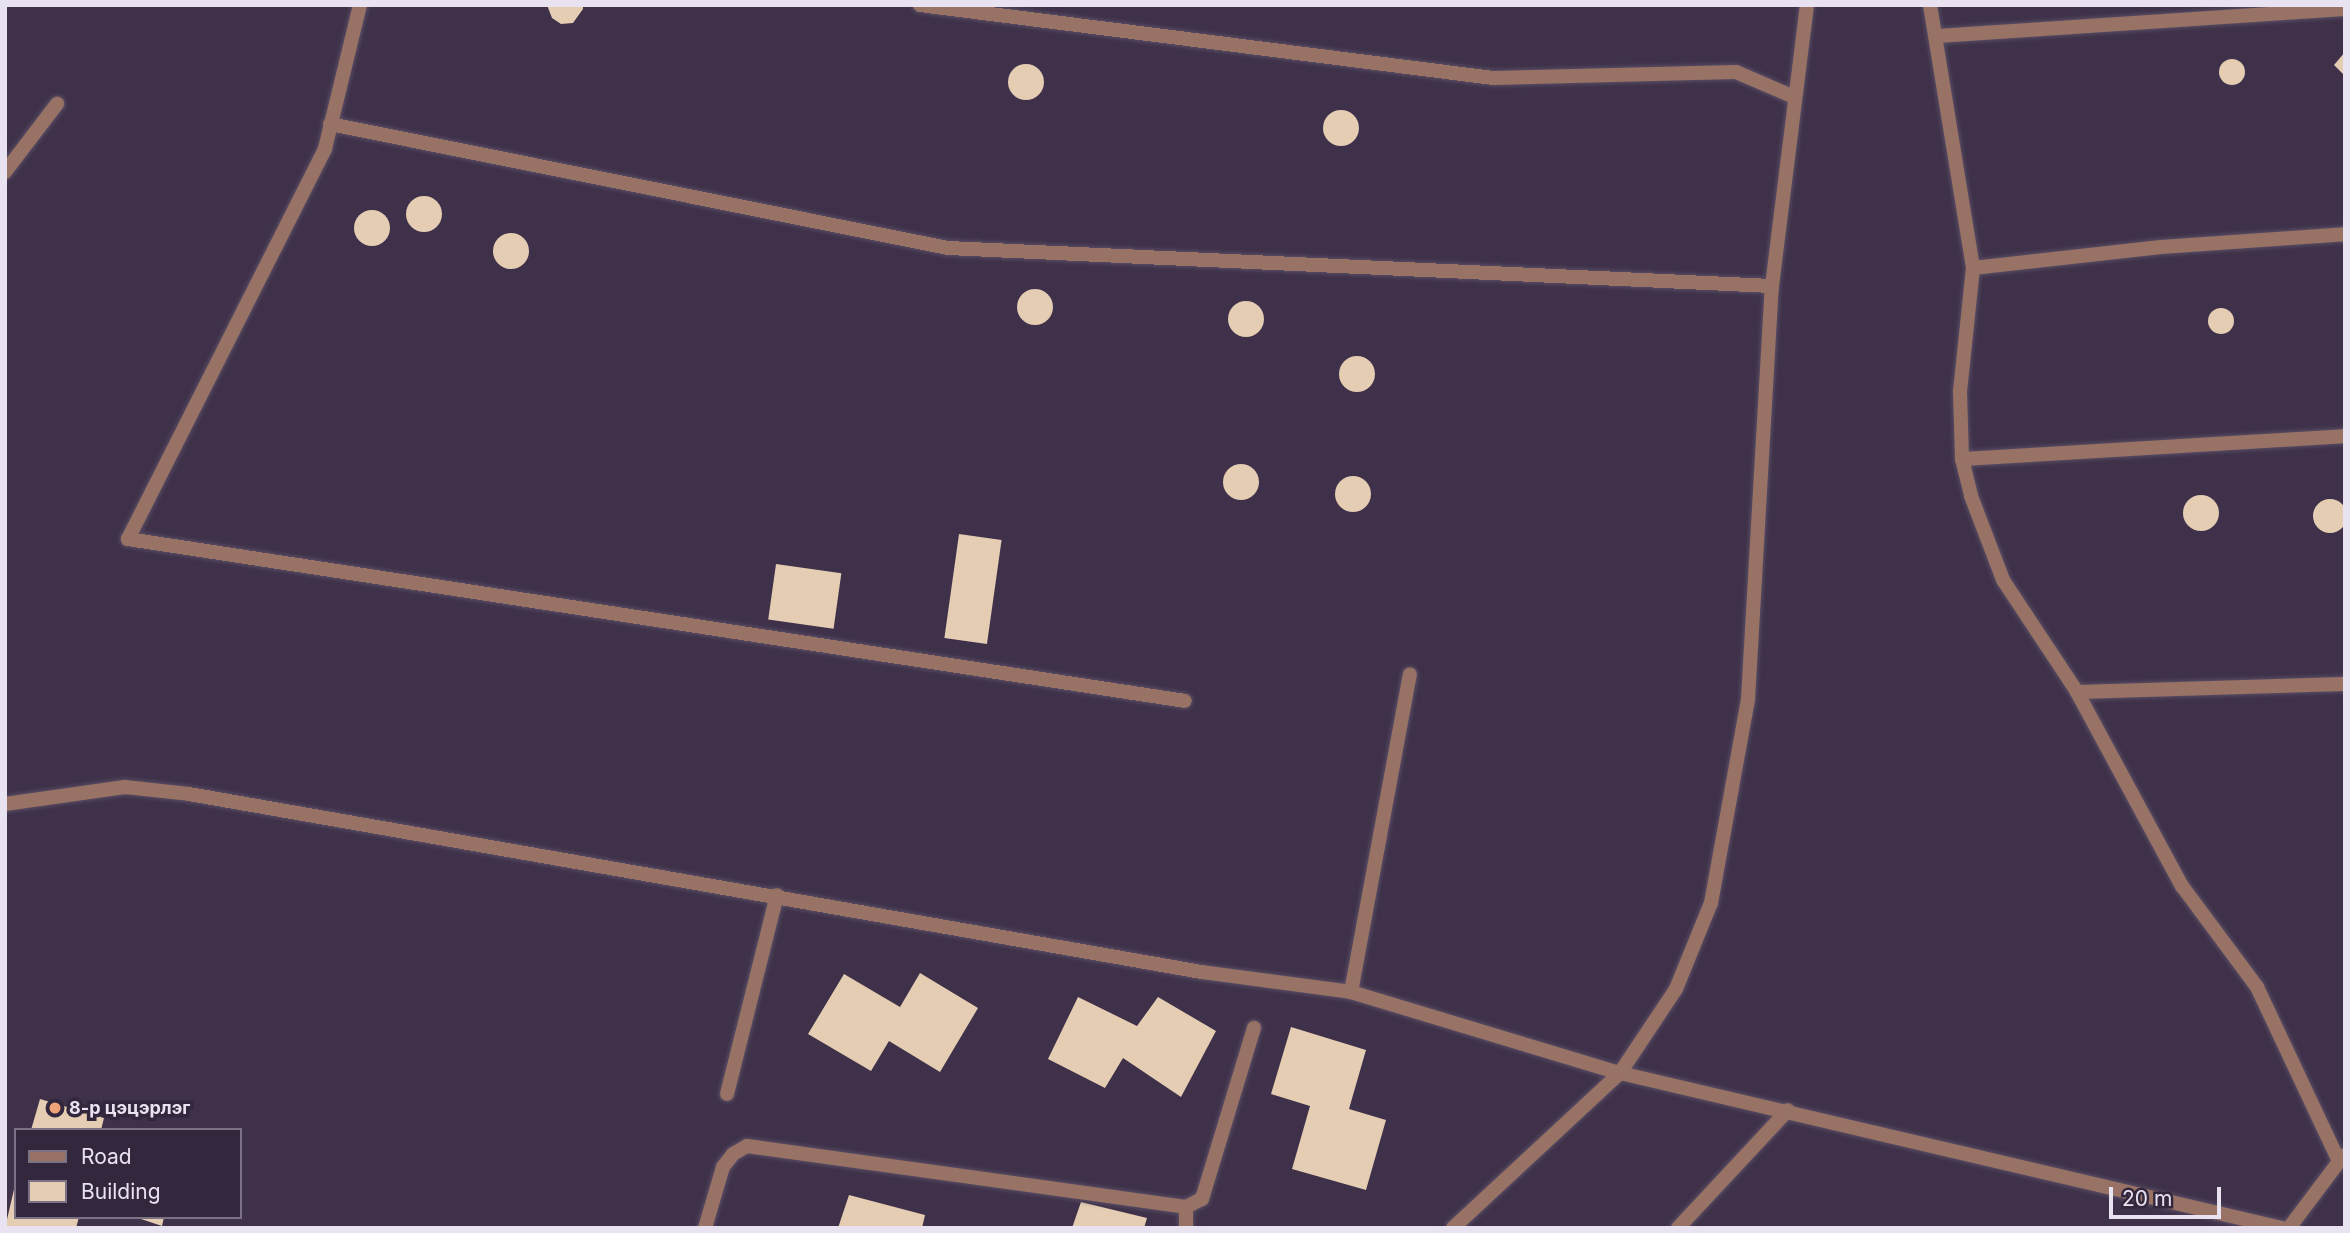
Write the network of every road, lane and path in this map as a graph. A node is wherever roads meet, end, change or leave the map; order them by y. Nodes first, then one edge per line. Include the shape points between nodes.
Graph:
1 (360, 5) edge
2 (920, 5) edge
3 (1807, 5) edge
4 (1930, 5) edge
5 (2345, 9) edge
6 (1937, 37) junction
7 (1794, 97) junction
8 (57, 104) dead end
9 (330, 124) junction
10 (5, 172) edge
11 (2345, 234) edge
12 (1973, 268) junction
13 (1772, 286) junction
14 (2345, 436) edge
15 (1962, 459) junction
16 (1410, 674) dead end
17 (2345, 684) edge
18 (2077, 692) junction
19 (1185, 701) dead end
20 (5, 804) edge
21 (777, 895) junction
22 (1351, 992) junction
23 (1254, 1028) dead end
24 (1620, 1073) junction
25 (727, 1094) dead end
26 (1788, 1110) junction
27 (2342, 1158) edge
28 (1186, 1208) junction
29 (705, 1228) edge
30 (1186, 1228) edge
31 (1453, 1228) edge
32 (1678, 1228) edge
33 (2282, 1228) edge
34 (2289, 1228) edge

1 - 9 street
2 - 7 street via 1493,78 1737,72
3 - 7 street
4 - 6 street
5 - 6 street
6 - 12 street
7 - 13 street
8 - 10 street
9 - 13 street via 948,248
9 - 19 street via 325,149 128,539
11 - 12 street via 2161,247
12 - 15 street via 1960,391
13 - 24 street via 1748,699 1711,903 1676,989
14 - 15 street
15 - 18 street via 2003,580
16 - 22 street
17 - 18 street
18 - 27 street via 2182,886 2257,986
20 - 21 street via 125,787 176,792
21 - 22 street via 1202,972
21 - 25 street
22 - 24 street
23 - 28 street via 1202,1199
24 - 26 street
24 - 31 street
26 - 32 street
26 - 33 street
27 - 34 street
28 - 29 street via 747,1146 723,1167
28 - 30 street

